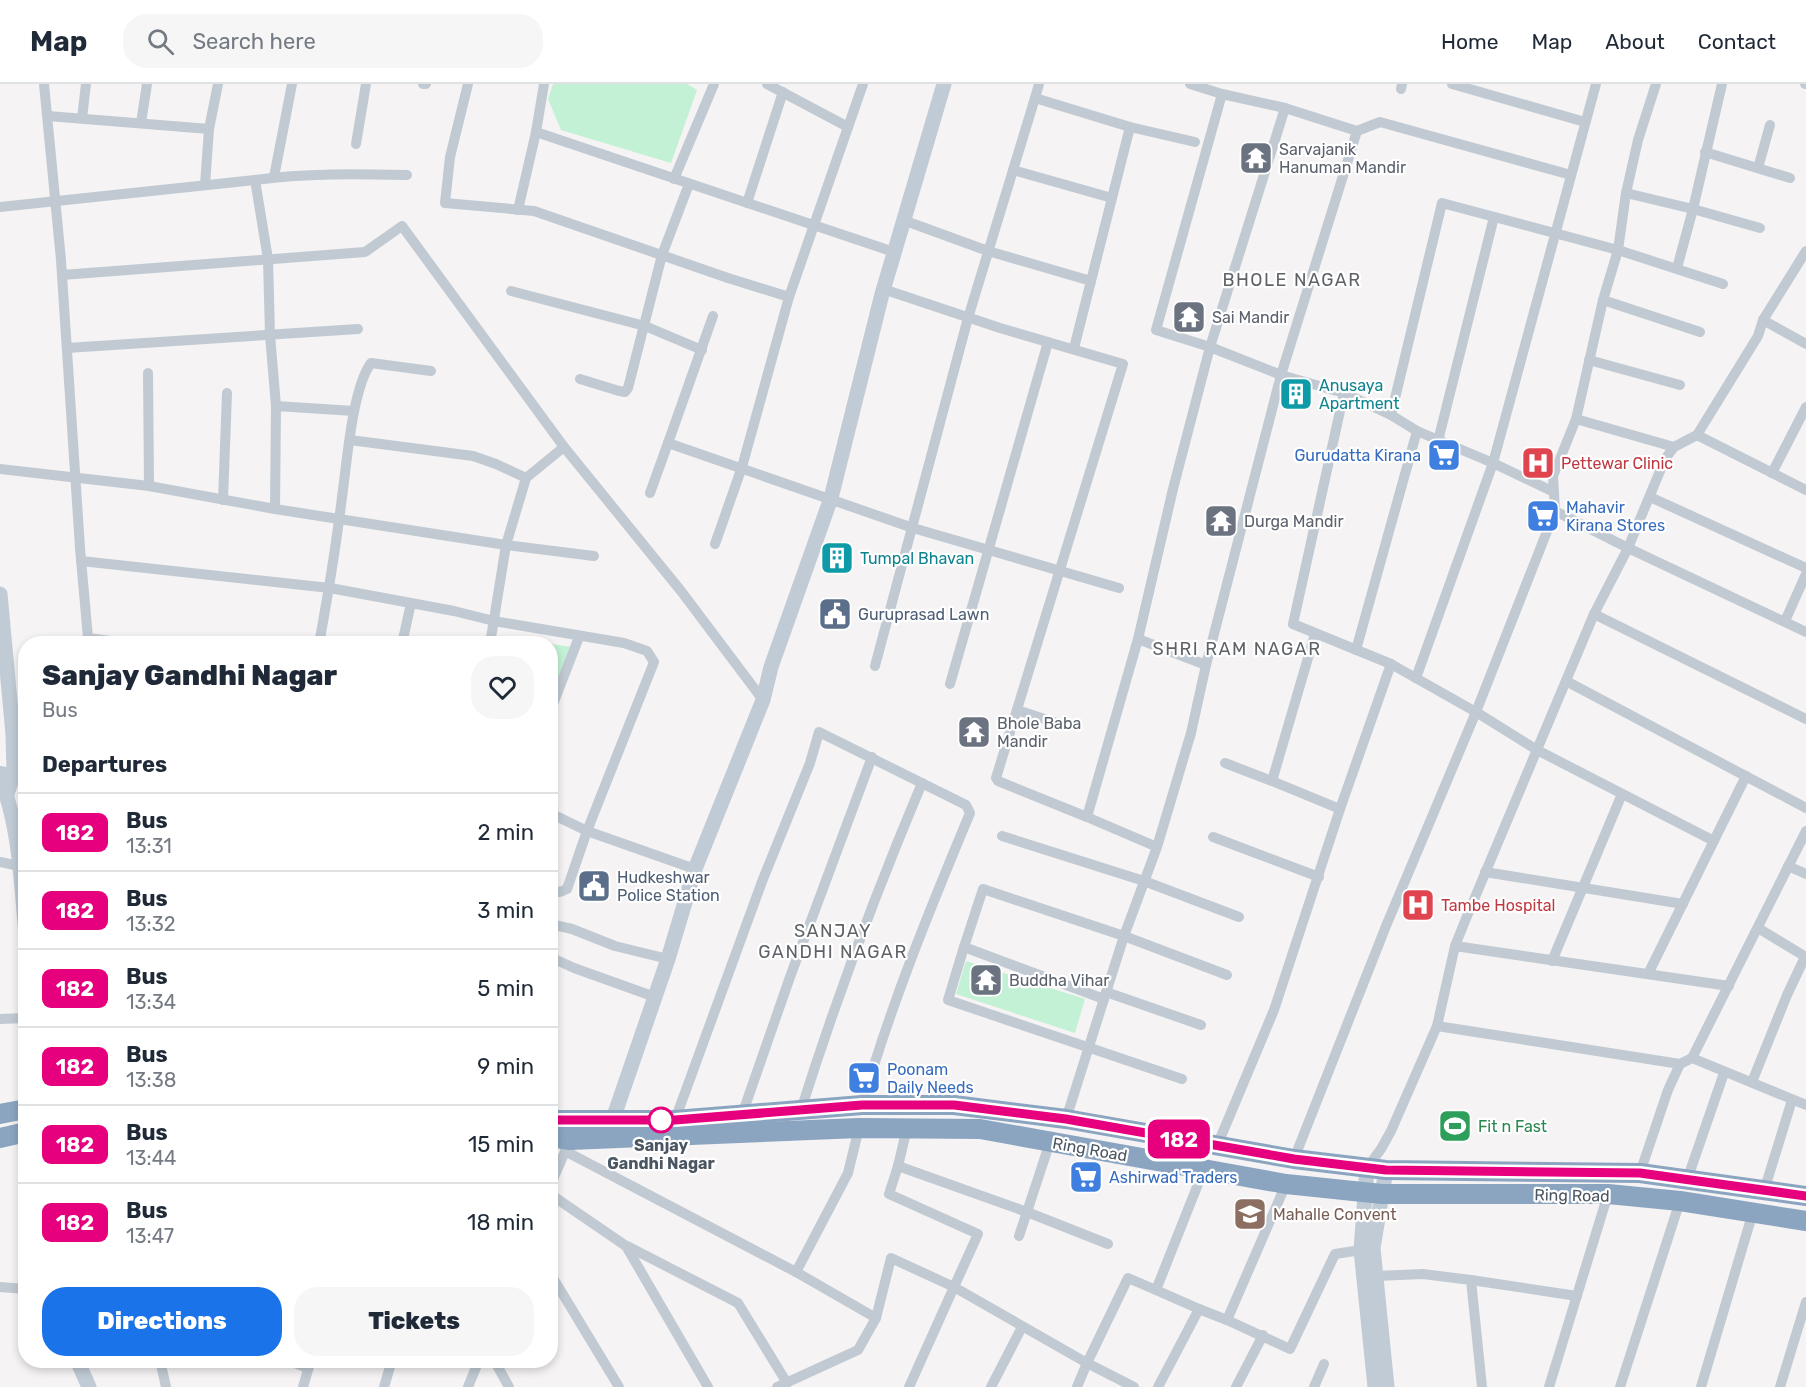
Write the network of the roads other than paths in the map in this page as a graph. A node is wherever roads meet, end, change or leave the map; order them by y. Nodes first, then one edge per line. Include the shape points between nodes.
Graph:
1 (44, 84) edge
2 (86, 84) edge
3 (147, 84) edge
4 (218, 84) edge
5 (292, 84) edge
6 (366, 84) edge
7 (468, 84) edge
8 (544, 84) edge
9 (714, 84) edge
10 (767, 84) edge
11 (863, 84) edge
12 (944, 84) edge
13 (1039, 84) edge
14 (1190, 84) edge
15 (1452, 84) edge
16 (1596, 84) edge
17 (1656, 84) edge
18 (1722, 84) edge
19 (783, 92) junction
20 (1222, 94) junction
21 (1035, 98) junction
22 (1285, 108) junction
23 (48, 116) junction
24 (82, 118) junction
25 (1585, 122) junction
26 (141, 123) junction
27 (1770, 125) dead end
28 (848, 127) junction
29 (1130, 127) junction
30 (209, 129) junction
31 (1357, 131) junction
32 (536, 132) junction
33 (1195, 142) dead end
34 (356, 144) dead end
35 (1705, 152) junction
36 (1758, 168) junction
37 (1013, 170) junction
38 (407, 175) dead end
39 (1571, 175) junction
40 (274, 177) junction
41 (1790, 178) dead end
42 (674, 179) junction
43 (255, 180) junction
44 (688, 184) junction
45 (205, 185) junction
46 (1626, 193) junction
47 (1112, 198) junction
48 (56, 200) junction
49 (747, 203) junction
50 (0, 207) edge
51 (1693, 209) junction
52 (518, 210) junction
53 (1494, 217) junction
54 (903, 220) junction
55 (814, 225) junction
56 (1760, 228) dead end
57 (1555, 234) junction
58 (1618, 250) junction
59 (988, 251) junction
60 (1806, 251) edge
61 (894, 252) junction
62 (662, 255) junction
63 (268, 259) junction
64 (1677, 268) junction
65 (62, 275) junction
66 (1091, 281) junction
67 (1723, 284) dead end
68 (883, 289) junction
69 (511, 291) dead end
70 (789, 297) junction
71 (1603, 300) junction
72 (713, 316) dead end
73 (968, 318) junction
74 (1763, 320) junction
75 (645, 326) junction
76 (358, 329) dead end
77 (1700, 332) dead end
78 (270, 335) junction
79 (1048, 342) junction
80 (1806, 344) edge
81 (1210, 346) junction
82 (67, 348) junction
83 (1074, 348) junction
84 (702, 350) junction
85 (1589, 360) junction
86 (430, 371) dead end
87 (148, 373) dead end
88 (1281, 375) junction
89 (580, 379) dead end
90 (1680, 385) dead end
91 (227, 393) dead end
92 (1344, 393) junction
93 (276, 406) junction
94 (1806, 407) edge
95 (354, 411) junction
96 (1391, 415) junction
97 (1576, 419) junction
98 (1417, 431) junction
99 (1698, 435) junction
100 (350, 440) junction
101 (1438, 441) junction
102 (668, 443) junction
103 (564, 447) junction
104 (1674, 447) junction
105 (1493, 463) junction
106 (742, 467) junction
107 (0, 469) edge
108 (1772, 473) junction
109 (76, 477) junction
110 (526, 478) junction
111 (149, 486) junction
112 (1806, 490) edge
113 (1554, 492) junction
114 (650, 493) dead end
115 (1650, 497) junction
116 (831, 498) junction
117 (223, 500) junction
118 (275, 509) junction
119 (1555, 511) junction
120 (339, 519) junction
121 (913, 528) junction
122 (715, 544) dead end
123 (506, 545) junction
124 (1628, 548) junction
125 (990, 550) junction
126 (594, 556) dead end
127 (81, 561) junction
128 (1806, 568) edge
129 (1059, 569) junction
130 (1806, 574) edge
131 (330, 588) junction
132 (1119, 588) dead end
133 (0, 594) edge
134 (411, 603) junction
135 (1594, 614) junction
136 (494, 621) junction
137 (1785, 621) junction
138 (1806, 632) edge
139 (1315, 634) junction
140 (88, 636) edge
141 (321, 636) edge
142 (404, 636) edge
143 (491, 636) edge
144 (579, 637) junction
145 (1138, 639) junction
146 (1356, 650) junction
147 (1391, 664) junction
148 (1206, 665) junction
149 (875, 666) dead end
150 (1416, 678) junction
151 (1566, 681) junction
152 (950, 684) dead end
153 (558, 691) edge
154 (763, 700) junction
155 (1017, 710) junction
156 (1476, 712) junction
157 (1806, 719) edge
158 (1066, 726) dead end
159 (1537, 750) junction
160 (872, 757) junction
161 (1225, 763) dead end
162 (10, 774) edge
163 (1746, 776) junction
164 (1272, 781) junction
165 (922, 783) junction
166 (1622, 794) junction
167 (6, 802) edge
168 (1340, 808) junction
169 (1806, 808) edge
170 (558, 817) edge
171 (1087, 817) junction
172 (18, 824) edge
173 (587, 831) junction
174 (1806, 831) edge
175 (1002, 836) dead end
176 (1213, 837) dead end
177 (1714, 841) junction
178 (1157, 847) junction
179 (0, 862) edge
180 (18, 866) edge
181 (1788, 866) junction
182 (695, 869) junction
183 (1485, 872) junction
184 (1806, 874) edge
185 (1319, 877) junction
186 (1144, 881) junction
187 (1582, 888) junction
188 (558, 892) edge
189 (1683, 904) junction
190 (1239, 917) dead end
191 (558, 926) edge
192 (1758, 928) junction
193 (1124, 936) junction
194 (1455, 946) junction
195 (964, 947) junction
196 (1805, 957) edge
197 (668, 959) junction
198 (558, 961) edge
199 (1552, 961) junction
200 (1648, 974) junction
201 (1227, 975) dead end
202 (1729, 986) junction
203 (1105, 995) junction
204 (655, 997) junction
205 (18, 1018) edge
206 (0, 1019) edge
207 (1202, 1024) dead end
208 (1437, 1026) junction
209 (1089, 1047) junction
210 (1692, 1058) junction
211 (1680, 1064) junction
212 (1724, 1073) junction
213 (1182, 1079) dead end
214 (1752, 1083) junction
215 (1792, 1100) junction
216 (862, 1105) junction
217 (1806, 1105) edge
218 (801, 1110) junction
219 (18, 1111) edge
220 (0, 1114) edge
221 (742, 1115) junction
222 (613, 1119) junction
223 (1066, 1119) junction
224 (558, 1120) edge
225 (675, 1120) junction
226 (859, 1128) junction
227 (907, 1128) junction
228 (18, 1134) edge
229 (0, 1138) edge
230 (562, 1142) edge
231 (1050, 1142) junction
232 (1217, 1146) junction
233 (1381, 1149) junction
234 (558, 1157) edge
235 (1294, 1159) junction
236 (898, 1166) junction
237 (1204, 1169) junction
238 (1376, 1169) junction
239 (1640, 1173) junction
240 (1687, 1180) junction
241 (1286, 1184) junction
242 (1764, 1191) junction
243 (1374, 1193) junction
244 (1608, 1194) junction
245 (1806, 1196) edge
246 (558, 1199) edge
247 (1680, 1201) junction
248 (1027, 1212) junction
249 (1753, 1212) junction
250 (1806, 1221) edge
251 (1019, 1236) dead end
252 (1108, 1244) dead end
253 (626, 1246) junction
254 (1361, 1250) junction
255 (796, 1272) junction
256 (1376, 1276) junction
257 (1471, 1280) junction
258 (558, 1286) edge
259 (0, 1287) edge
260 (954, 1287) junction
261 (18, 1288) edge
262 (1156, 1290) junction
263 (1577, 1296) junction
264 (1806, 1302) edge
265 (1199, 1309) junction
266 (876, 1318) junction
267 (1227, 1320) junction
268 (1022, 1327) junction
269 (1263, 1335) junction
270 (1087, 1364) junction
271 (1324, 1364) dead end
272 (80, 1368) edge
273 (162, 1368) edge
274 (309, 1368) edge
275 (390, 1368) edge
276 (476, 1368) edge
277 (498, 1368) edge
278 (782, 1385) edge
279 (88, 1387) edge
280 (166, 1387) edge
281 (303, 1387) edge
282 (384, 1387) edge
283 (468, 1387) edge
284 (509, 1387) edge
285 (619, 1387) edge
286 (708, 1387) edge
287 (909, 1387) edge
288 (991, 1387) edge
289 (1077, 1387) edge
290 (1134, 1387) edge
291 (1158, 1387) edge
292 (1236, 1387) edge
293 (1314, 1387) edge
294 (1375, 1387) edge
295 (1387, 1387) edge
296 (1482, 1387) edge
297 (1549, 1387) edge
298 (1620, 1387) edge
299 (1701, 1387) edge
300 (1780, 1387) edge

1 - 23 street
2 - 24 street
3 - 26 street
4 - 30 street
5 - 40 street
6 - 34 street
7 - 52 street via 450,158 445,203
8 - 32 street
9 - 42 street
10 - 19 street
11 - 28 street
12 - 54 street
13 - 21 street
14 - 20 street
15 - 25 street
16 - 25 street
17 - 46 street
18 - 35 street
19 - 28 street
19 - 49 street
20 - 22 street
20 - 81 street via 1156,330
21 - 29 street
21 - 37 street
22 - 31 street
22 - 81 street
23 - 24 street
23 - 48 street
24 - 26 street
25 - 39 street
26 - 30 street
27 - 36 street
28 - 55 street
29 - 33 street
29 - 47 street
30 - 45 street
31 - 39 street via 1380,122
31 - 88 street
32 - 42 street
32 - 52 street
35 - 36 street
35 - 51 street
36 - 41 street
37 - 47 street
37 - 59 street
38 - 40 street
39 - 57 street
40 - 43 street
42 - 44 street
43 - 45 street
43 - 63 street
44 - 49 street
44 - 62 street
45 - 48 street
46 - 51 street
46 - 58 street
47 - 66 street
48 - 50 street
48 - 65 street
49 - 55 street
51 - 56 street
51 - 64 street
52 - 62 street via 534,211
53 - 57 street
53 - 96 street via 1442,203
53 - 101 street
54 - 59 street
54 - 61 street
55 - 61 street
55 - 70 street
57 - 58 street
57 - 105 street
58 - 64 street
58 - 71 street
59 - 66 street
59 - 73 street
60 - 74 street
61 - 68 street
62 - 70 street
62 - 75 street
63 - 65 street
63 - 78 street
63 - 103 street via 365,252 402,226
64 - 67 street
65 - 82 street
66 - 83 street
68 - 73 street
68 - 116 street
69 - 75 street
70 - 106 street
71 - 77 street
71 - 85 street
72 - 84 street
73 - 79 street
73 - 121 street
74 - 80 street
74 - 99 street via 1758,336
75 - 84 street
75 - 89 street via 625,392
76 - 78 street
78 - 82 street
78 - 93 street
79 - 83 street
79 - 125 street
81 - 88 street
81 - 145 street
82 - 109 street
83 - 129 street via 1123,364
84 - 102 street
85 - 90 street
85 - 97 street
86 - 95 street via 371,363
87 - 111 street
88 - 92 street
88 - 148 street
91 - 117 street
92 - 96 street
92 - 139 street via 1293,624
93 - 95 street
93 - 118 street
94 - 108 street
95 - 100 street
96 - 98 street
97 - 104 street
97 - 113 street via 1553,476
98 - 101 street
98 - 146 street
99 - 104 street
99 - 108 street
100 - 110 street via 472,456
100 - 120 street
101 - 105 street
102 - 106 street
102 - 114 street
103 - 110 street
103 - 154 street
104 - 115 street
105 - 113 street
105 - 150 street
106 - 116 street
106 - 122 street
107 - 109 street
108 - 112 street
109 - 111 street
109 - 127 street
110 - 123 street
111 - 117 street
113 - 119 street
115 - 124 street
115 - 128 street
116 - 121 street
116 - 154 street
117 - 118 street
118 - 120 street
119 - 124 street
119 - 156 street
120 - 123 street
120 - 131 street
121 - 125 street
121 - 149 street
123 - 126 street
123 - 136 street
124 - 135 street
124 - 137 street
125 - 129 street
125 - 152 street
127 - 131 street
127 - 140 street
129 - 132 street
129 - 155 street
130 - 137 street
131 - 134 street
131 - 141 street
133 - 162 street via 9,683
134 - 136 street
134 - 142 street
135 - 151 street
135 - 157 street
136 - 143 street
136 - 144 street
137 - 138 street
139 - 146 street
139 - 164 street
144 - 153 street
144 - 173 street via 624,643 647,651 654,662
145 - 148 street
145 - 171 street
146 - 147 street
147 - 150 street
147 - 168 street
148 - 178 street via 1191,733
150 - 156 street
151 - 159 street
151 - 163 street
154 - 182 street
155 - 158 street
155 - 171 street via 998,782
156 - 159 street
156 - 235 street
159 - 166 street
159 - 183 street
160 - 165 street
160 - 221 street
160 - 225 street via 819,732
161 - 164 street
162 - 167 street
163 - 169 street
163 - 177 street
164 - 168 street
165 - 216 street via 966,805 970,813 915,947
165 - 218 street via 878,888
166 - 177 street
166 - 187 street
167 - 172 street
168 - 185 street
170 - 173 street
171 - 178 street
173 - 182 street
173 - 188 street via 567,889
174 - 181 street
175 - 186 street
176 - 185 street
177 - 189 street
178 - 186 street
179 - 180 street
181 - 184 street
181 - 192 street
182 - 197 street
183 - 187 street
183 - 194 street
185 - 232 street via 1274,1010
186 - 190 street
186 - 193 street
187 - 189 street
187 - 199 street
189 - 200 street
191 - 197 street
192 - 196 street
192 - 202 street
193 - 195 street via 983,889
193 - 201 street
193 - 203 street
194 - 199 street
194 - 208 street
195 - 203 street
195 - 209 street via 948,1000
196 - 214 street
197 - 204 street
198 - 204 street
199 - 200 street
200 - 202 street
202 - 210 street
203 - 207 street
203 - 209 street
204 - 222 street
205 - 206 street
208 - 211 street
208 - 233 street
209 - 213 street
209 - 223 street
210 - 211 street
210 - 212 street
211 - 239 street
212 - 214 street
212 - 240 street
214 - 215 street
215 - 217 street
215 - 242 street
216 - 218 highway, Ring Road
216 - 223 highway, Ring Road via 954,1105
218 - 221 highway, Ring Road
219 - 220 highway
221 - 225 highway, Ring Road
222 - 224 highway, Ring Road
222 - 225 highway, Ring Road
223 - 232 highway, Ring Road
226 - 227 highway, Ring Road
226 - 230 highway, Ring Road
226 - 255 street via 848,1173
227 - 231 highway, Ring Road via 980,1129
227 - 236 street
228 - 229 highway
230 - 234 street
230 - 255 street
231 - 237 highway, Ring Road
231 - 248 street
232 - 235 highway, Ring Road
233 - 238 street
233 - 238 street
235 - 238 highway, Ring Road
236 - 248 street
236 - 260 street via 889,1194 978,1234
237 - 241 highway, Ring Road
237 - 262 street
238 - 239 highway, Ring Road
238 - 243 street
239 - 240 highway, Ring Road
240 - 242 highway, Ring Road
241 - 243 highway, Ring Road
241 - 267 street
242 - 245 highway, Ring Road
243 - 244 highway, Ring Road
243 - 254 street
243 - 256 street
244 - 247 highway, Ring Road
244 - 263 street
246 - 253 street
247 - 249 highway, Ring Road
247 - 298 street
248 - 251 street
248 - 252 street
249 - 250 highway, Ring Road
249 - 299 street
253 - 278 street via 738,1303
253 - 286 street
254 - 269 street via 1335,1254 1290,1349
254 - 294 street
255 - 266 street
256 - 257 street via 1423,1274
256 - 295 street
257 - 263 street
257 - 296 street
258 - 285 street
259 - 261 street
260 - 266 street via 891,1258
260 - 268 street
260 - 287 street
262 - 265 street
262 - 270 street via 1128,1278
263 - 297 street
264 - 300 street
265 - 267 street
265 - 291 street
266 - 278 street via 858,1350
267 - 269 street
268 - 270 street
268 - 288 street
269 - 292 street
270 - 289 street
270 - 290 street
271 - 293 street
272 - 279 street
273 - 280 street
274 - 281 street
275 - 282 street
276 - 283 street
277 - 284 street

